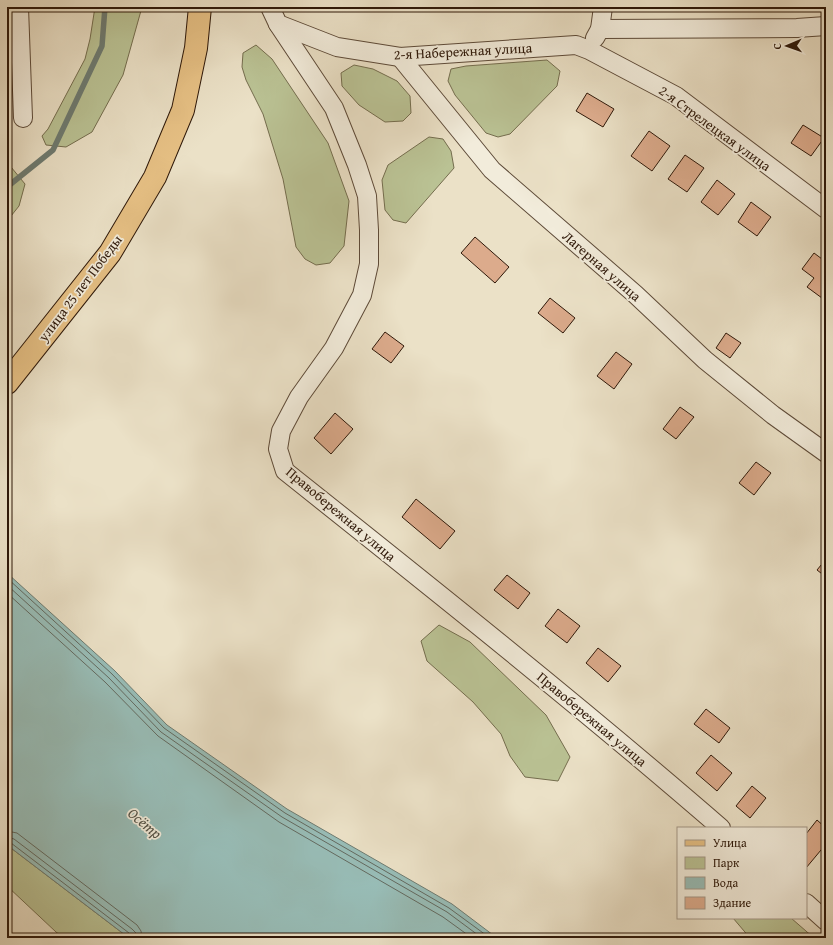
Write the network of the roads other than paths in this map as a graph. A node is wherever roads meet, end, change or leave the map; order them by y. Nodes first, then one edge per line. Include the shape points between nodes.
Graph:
1 (20, 7) edge
2 (200, 7) edge
3 (270, 7) edge
4 (603, 7) edge
5 (278, 24) junction
6 (826, 26) edge
7 (600, 29) junction
8 (583, 47) junction
9 (400, 57) junction
10 (23, 118) dead end
11 (826, 209) edge
12 (7, 383) edge
13 (826, 453) edge
14 (720, 827) edge
15 (807, 904) edge
16 (826, 921) edge

1 - 10 street
2 - 12 main road, улица 25 лет Победы via 196,48 183,110 155,177 110,253
3 - 5 street
4 - 7 street
5 - 9 street, 2-я Набережная улица via 337,47
5 - 14 street, Правобережная улица via 334,108 367,196 369,230 369,264 362,295 334,348 299,397 281,431 278,449 285,471 522,661
6 - 7 street
7 - 8 street
8 - 9 street, 2-я Набережная улица
8 - 11 street, 2-я Стрелецкая улица via 676,96
9 - 13 street, Лагерная улица via 492,170 635,294 705,360 773,415
15 - 16 street

